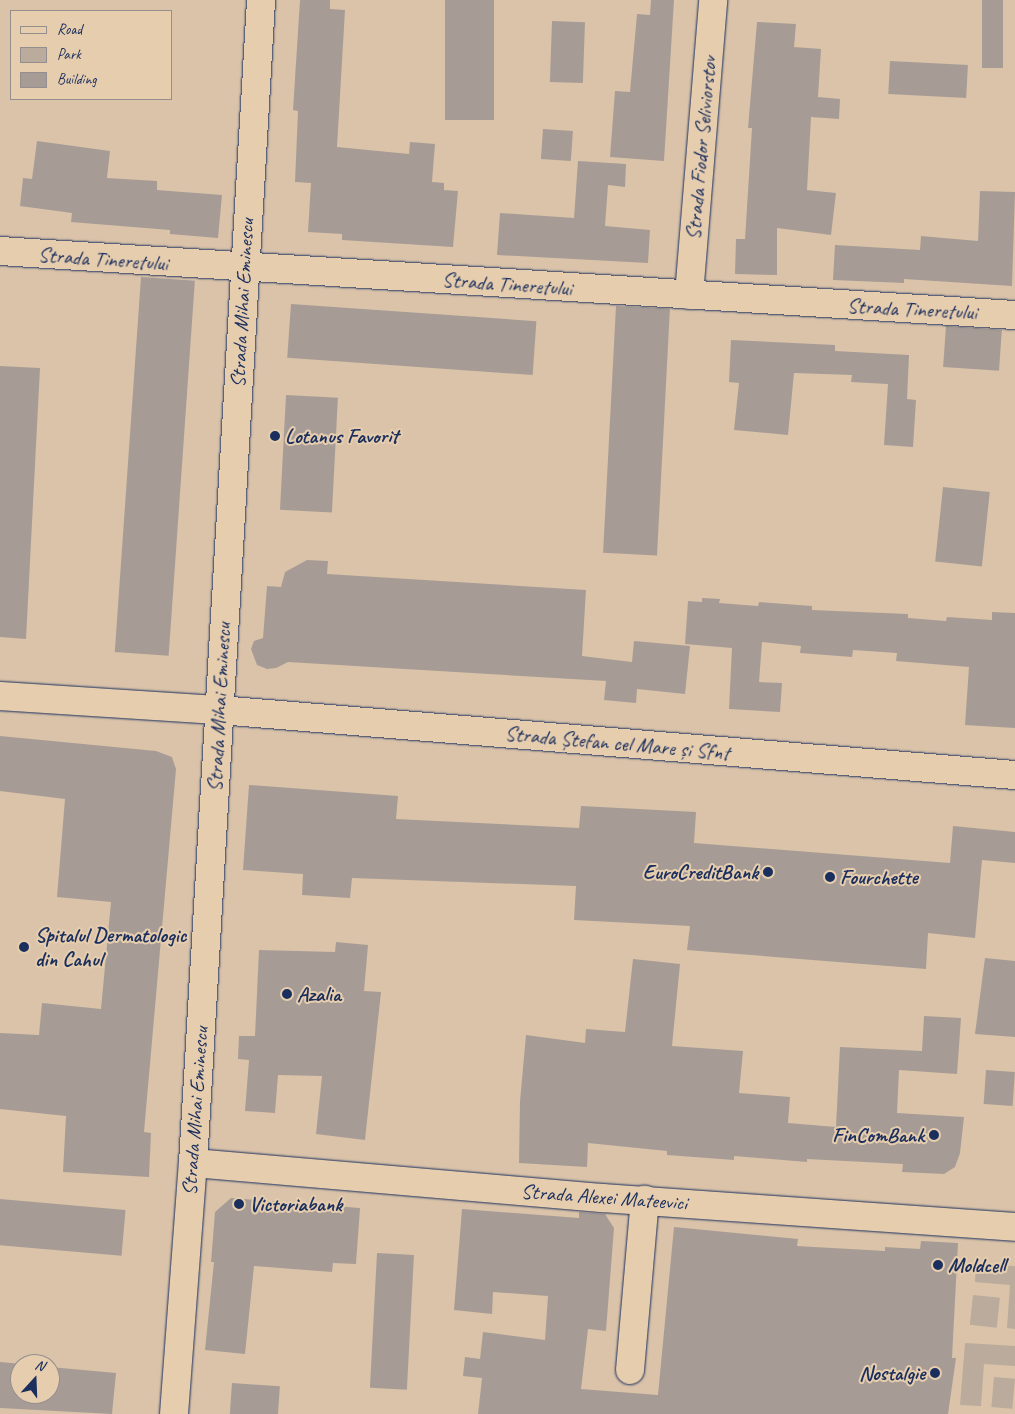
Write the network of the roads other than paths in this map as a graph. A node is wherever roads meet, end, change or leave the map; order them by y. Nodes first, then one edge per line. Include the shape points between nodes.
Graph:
1 (261, 0) edge
2 (713, 0) edge
3 (0, 251) edge
4 (243, 268) junction
5 (689, 295) junction
6 (1015, 315) edge
7 (0, 696) edge
8 (219, 710) junction
9 (1015, 775) edge
10 (193, 1163) junction
11 (645, 1200) junction
12 (1015, 1227) edge
13 (630, 1370) dead end
14 (174, 1414) edge

1 - 4 street, Strada Mihai Eminescu
2 - 5 street, Strada Fiodor Seliviorstov
3 - 4 street, Strada Tineretului
4 - 5 street, Strada Tineretului
4 - 8 street, Strada Mihai Eminescu
5 - 6 street, Strada Tineretului
7 - 8 street, Strada Ștefan cel Mare și Sfnt
8 - 9 street, Strada Ștefan cel Mare și Sfnt
8 - 10 street, Strada Mihai Eminescu
10 - 11 street, Strada Alexei Mateevici
10 - 14 street, Strada Mihai Eminescu
11 - 12 street, Strada Alexei Mateevici
11 - 13 street

